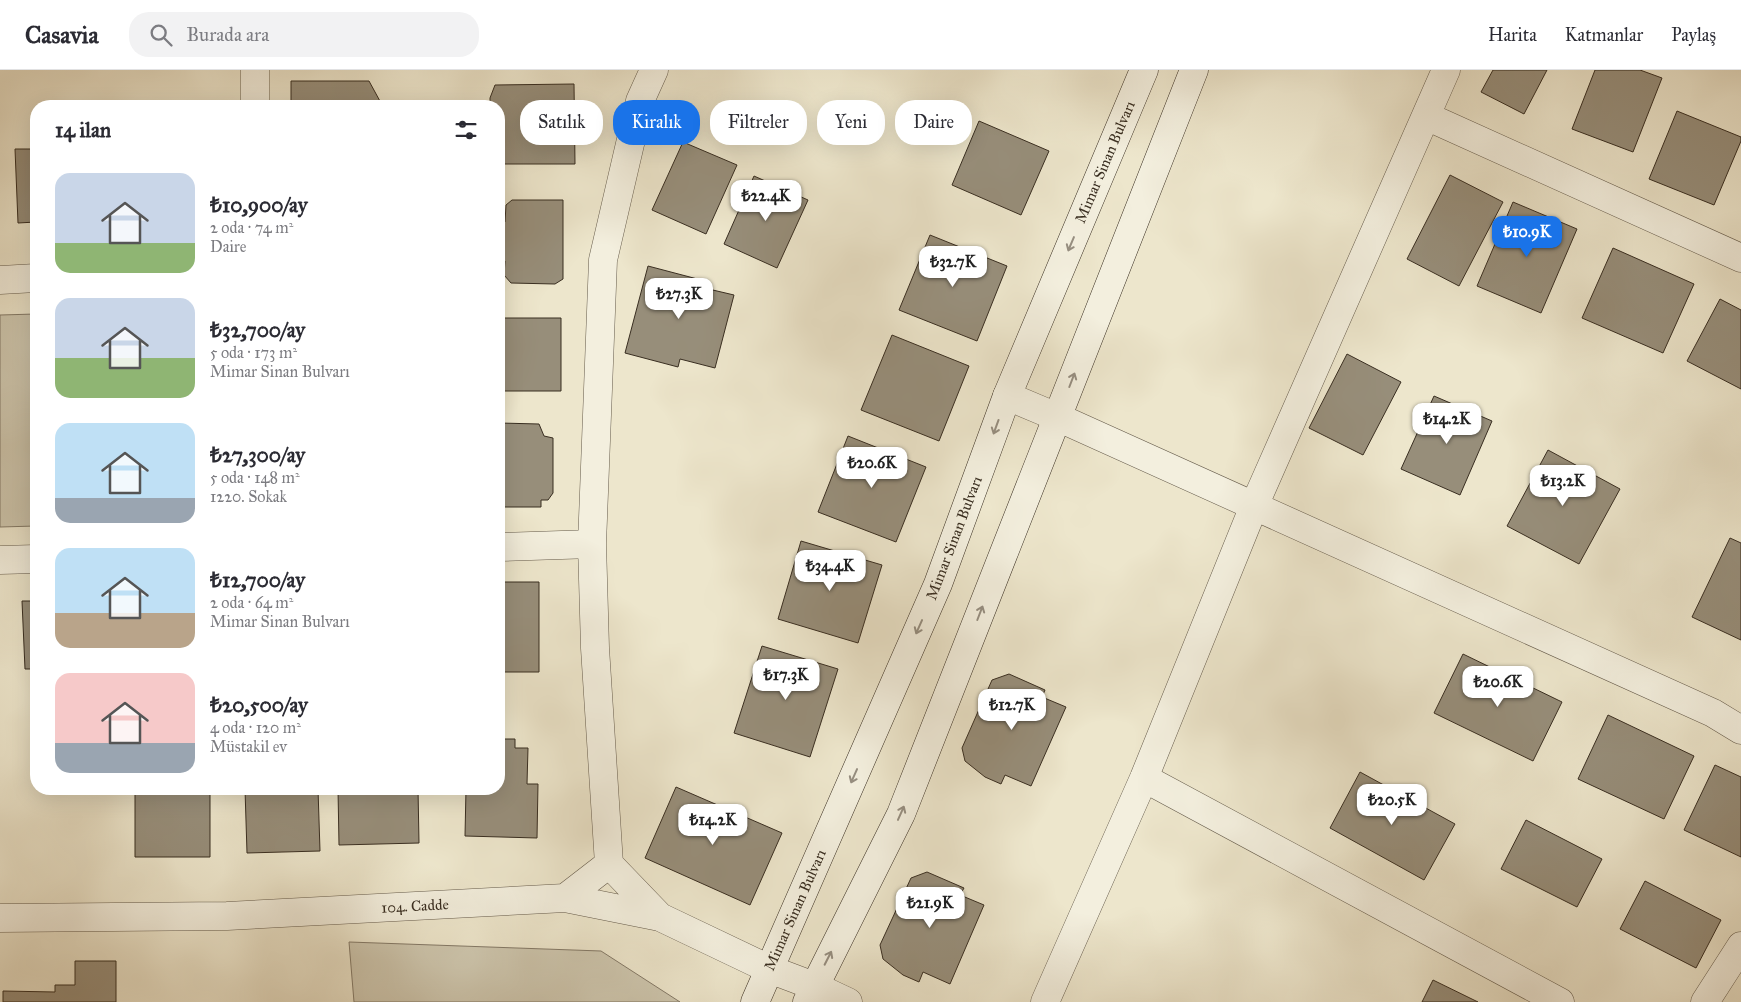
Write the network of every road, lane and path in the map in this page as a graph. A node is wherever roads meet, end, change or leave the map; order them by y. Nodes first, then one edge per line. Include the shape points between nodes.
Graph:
1 (255, 70) edge
2 (654, 70) edge
3 (1144, 70) edge
4 (1194, 70) edge
5 (1446, 70) edge
6 (255, 100) edge
7 (1426, 116) junction
8 (1741, 258) edge
9 (30, 278) edge
10 (0, 280) edge
11 (1007, 396) junction
12 (1057, 417) junction
13 (1254, 506) junction
14 (592, 544) junction
15 (505, 547) edge
16 (30, 559) edge
17 (0, 560) edge
18 (1741, 730) edge
19 (1144, 778) junction
20 (609, 864) junction
21 (565, 898) junction
22 (660, 917) junction
23 (0, 918) edge
24 (1741, 946) edge
25 (769, 969) junction
26 (811, 994) edge
27 (755, 1002) edge
28 (848, 1002) edge
29 (1045, 1002) edge
30 (1560, 1002) edge
31 (1705, 1002) edge

1 - 6 street
2 - 14 street via 640,101 603,260
3 -> 11 street, Mimar Sinan Bulvarı
12 -> 4 street
5 - 7 street
7 - 8 street
7 - 13 street
9 - 10 street
11 - 12 street
11 -> 25 street, Mimar Sinan Bulvarı via 938,584
12 - 13 street
26 -> 12 street via 901,814
13 - 18 street via 1713,714
13 - 19 street
14 - 15 street
14 - 20 street via 595,648
16 - 17 street
19 - 29 street
19 - 30 street
20 - 21 street
20 - 22 street
21 - 22 street, 104. Cadde
21 - 23 street, 104. Cadde via 227,916
22 - 25 street, 104. Cadde
24 - 31 street
25 - 26 street, 104. Cadde
25 - 27 street, Mimar Sinan Bulvarı
26 - 28 street, 104. Cadde

